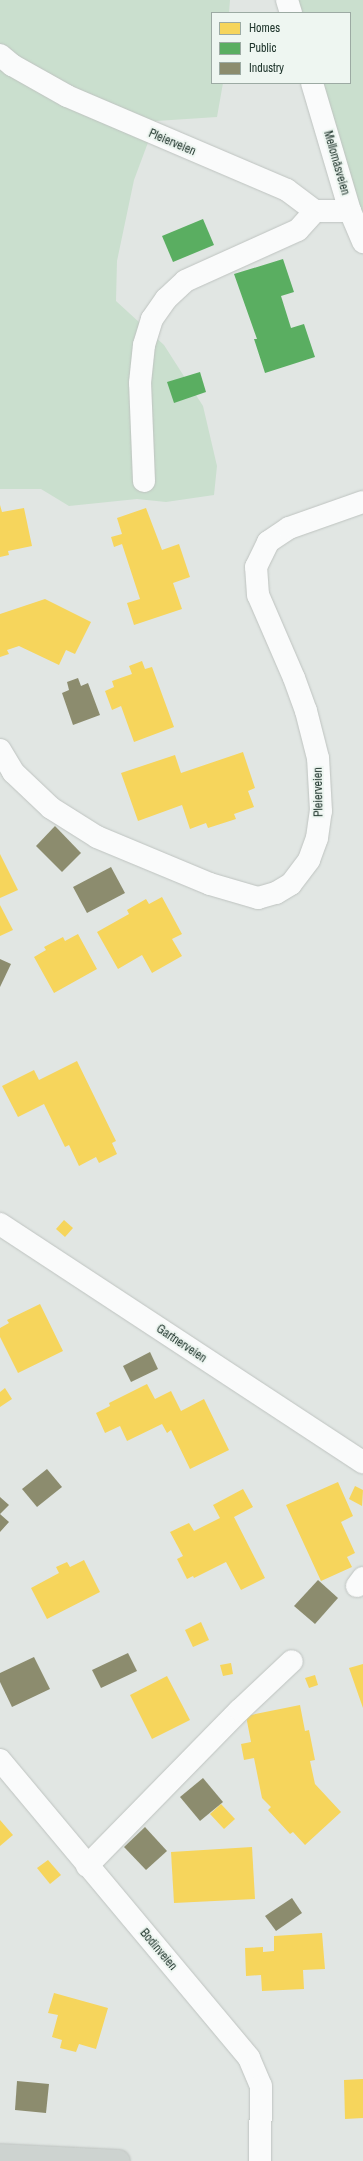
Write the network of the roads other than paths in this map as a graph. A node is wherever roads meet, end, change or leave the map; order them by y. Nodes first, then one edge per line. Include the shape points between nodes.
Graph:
1 (287, 0) edge
2 (291, 12) edge
3 (0, 55) edge
4 (312, 84) edge
5 (315, 211) junction
6 (350, 211) junction
7 (363, 242) edge
8 (144, 481) dead end
9 (363, 502) edge
10 (0, 750) edge
11 (0, 1224) edge
12 (363, 1462) edge
13 (292, 1661) dead end
14 (0, 1760) edge
15 (87, 1866) junction
16 (0, 2154) edge
17 (119, 2161) edge
18 (260, 2161) edge

1 - 2 street
3 - 5 street, Pleierveien via 12,65 67,96 287,190
4 - 6 street, Mellomåsveien
5 - 6 street
5 - 8 street via 298,230 185,281 166,299 152,319 144,345 140,383
6 - 7 street, Mellomåsveien
9 - 10 street, Pleierveien via 289,528 268,542 256,567 258,595 297,685 318,758 321,812 318,838 309,860 291,884 258,898 210,884 97,837 52,808 13,772
11 - 12 street, Gartnerveien
13 - 15 street via 234,1715
14 - 15 street, Bodinveien
15 - 18 street, Bodinveien via 249,2058 261,2086
16 - 17 main road

